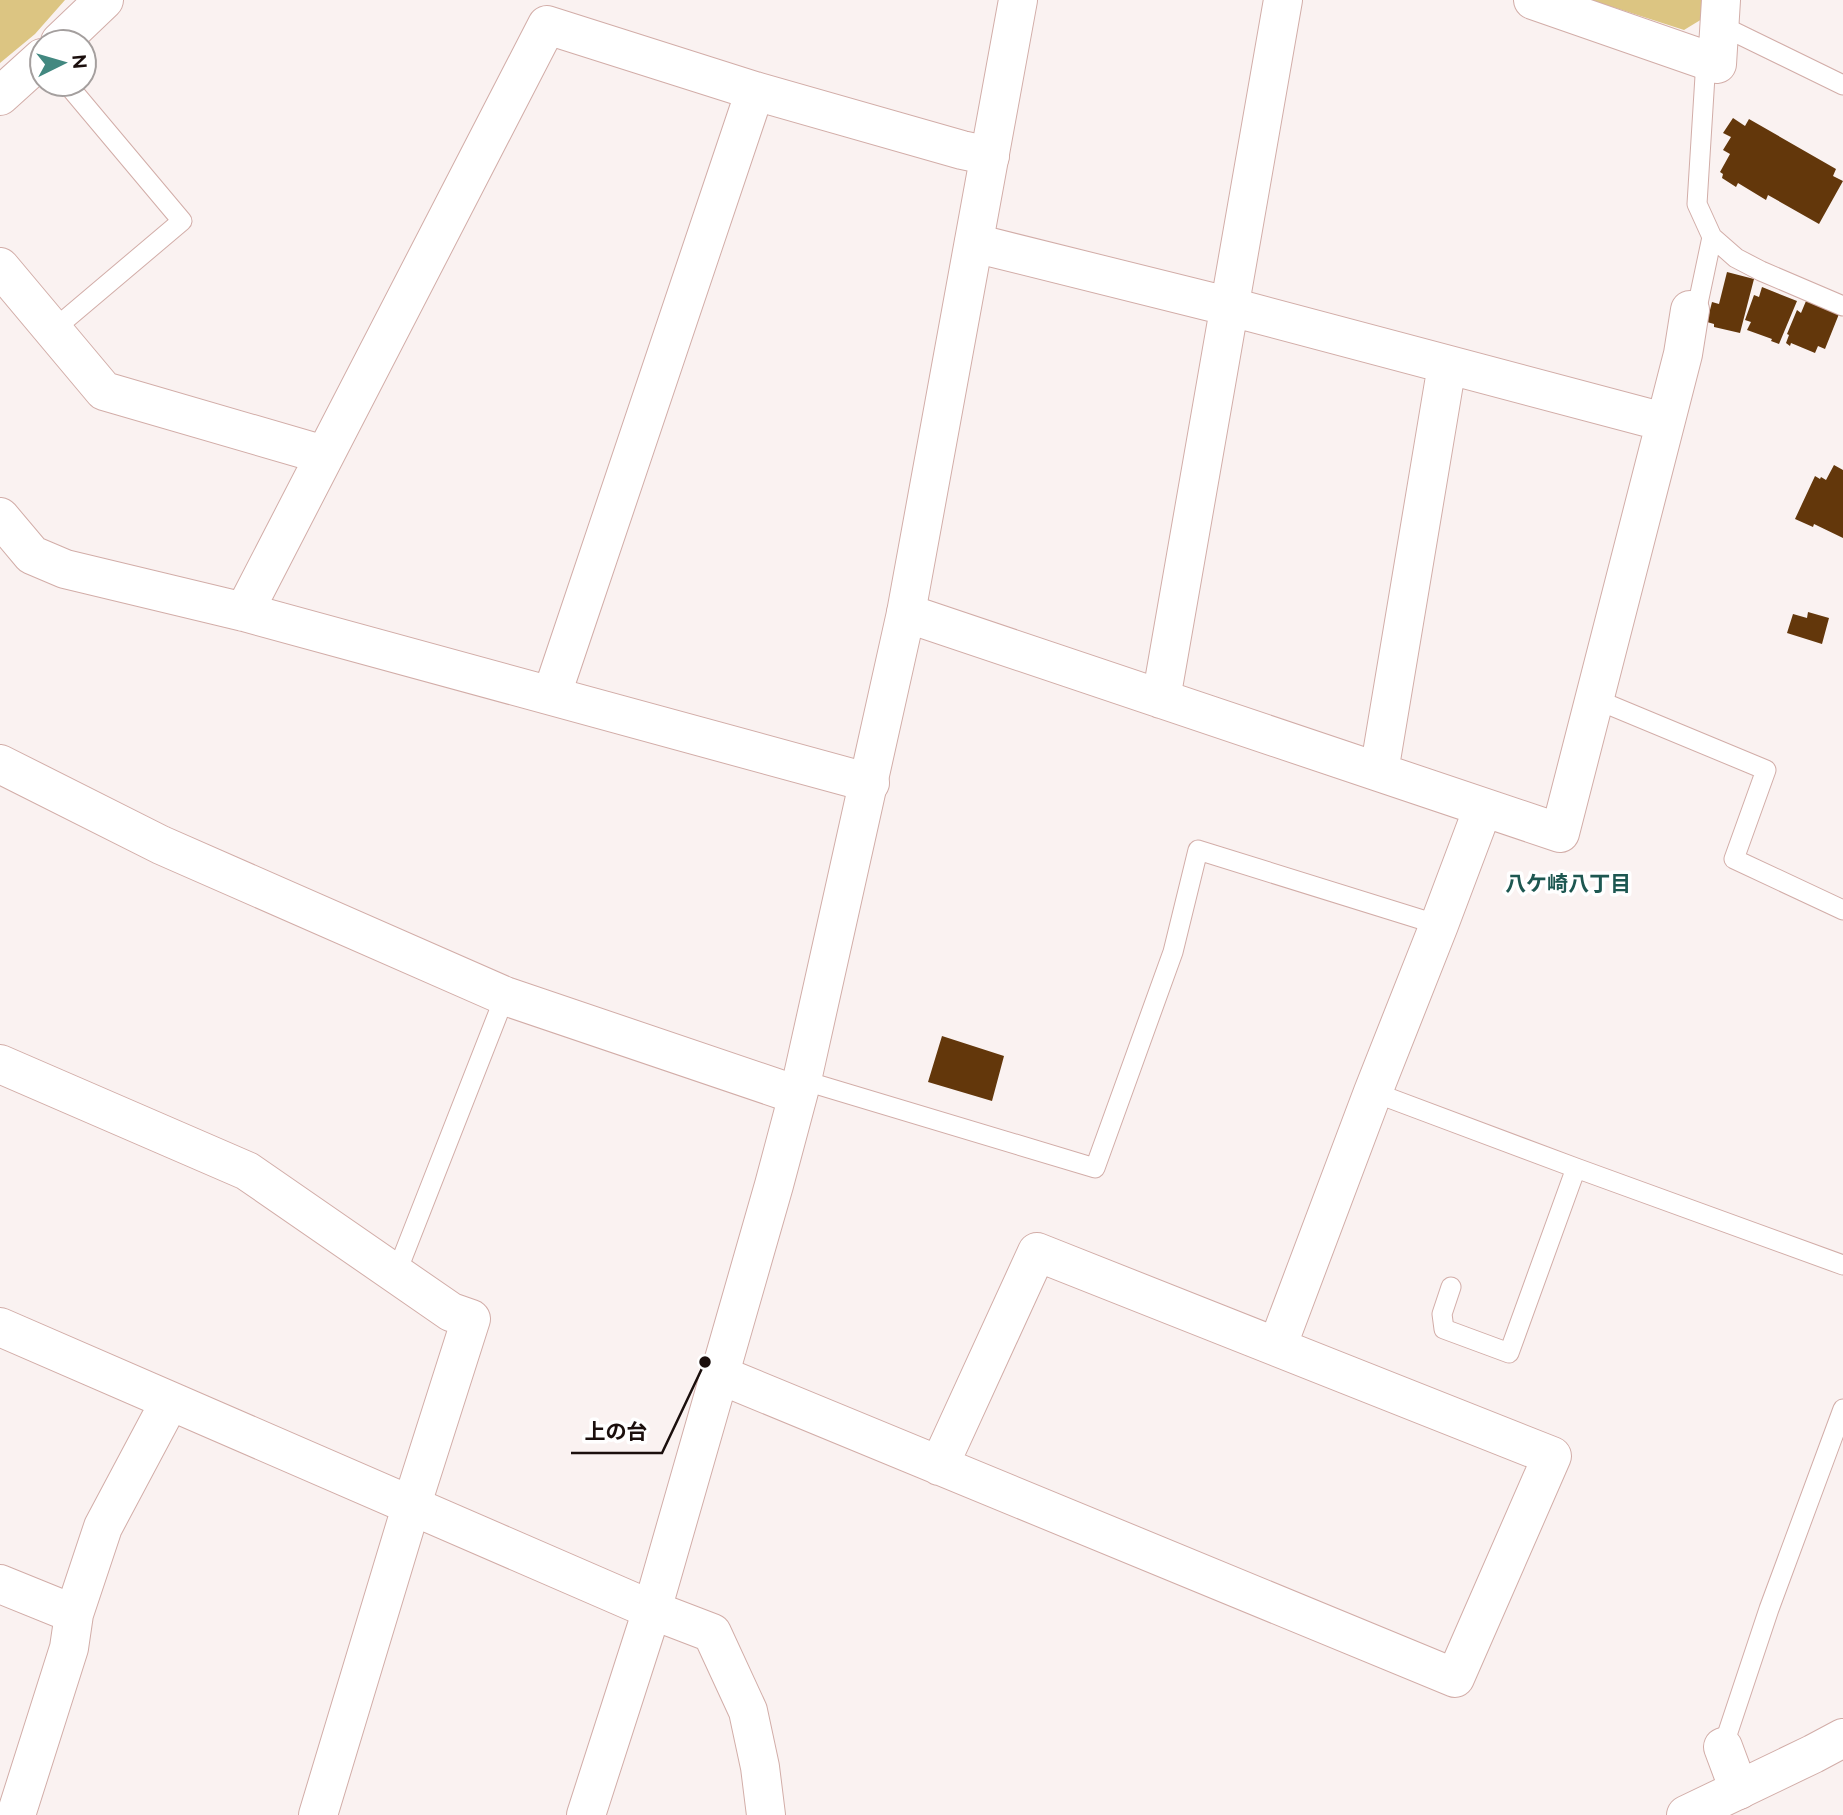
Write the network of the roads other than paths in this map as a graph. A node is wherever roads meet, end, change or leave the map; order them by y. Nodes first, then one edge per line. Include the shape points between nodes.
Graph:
1 (104, 0) edge
2 (1018, 0) edge
3 (1283, 0) edge
4 (1532, 0) edge
5 (75, 28) edge
6 (1716, 28) edge
7 (28, 71) edge
8 (1843, 85) edge
9 (755, 91) junction
10 (0, 96) edge
11 (79, 98) edge
12 (990, 156) junction
13 (1712, 237) junction
14 (974, 243) junction
15 (0, 267) edge
16 (1843, 306) edge
17 (1231, 307) junction
18 (1690, 310) joint
19 (53, 330) junction
20 (1447, 365) junction
21 (1664, 422) junction
22 (324, 455) junction
23 (0, 517) edge
24 (244, 611) junction
25 (906, 613) junction
26 (552, 694) junction
27 (1161, 699) junction
28 (1595, 699) junction
29 (0, 764) edge
30 (1379, 772) junction
31 (870, 783) junction
32 (1483, 808) junction
33 (1843, 910) edge
34 (1439, 925) junction
35 (505, 996) junction
36 (2, 1070) edge
37 (799, 1087) junction
38 (1373, 1092) junction
39 (1576, 1168) junction
40 (1843, 1265) edge
41 (396, 1274) junction
42 (1451, 1287) dead end
43 (0, 1327) edge
44 (1277, 1348) junction
45 (720, 1375) junction
46 (170, 1401) junction
47 (1843, 1409) edge
48 (939, 1466) junction
49 (411, 1507) junction
50 (0, 1584) edge
51 (652, 1610) junction
52 (74, 1614) junction
53 (1843, 1738) edge
54 (1723, 1747) joint
55 (1739, 1790) junction
56 (16, 1815) edge
57 (318, 1815) edge
58 (586, 1815) edge
59 (765, 1815) edge
60 (1686, 1815) edge

1 - 5 street
2 - 12 street
3 - 17 street
4 - 6 street
6 - 8 lane
6 - 13 lane via 1697,204
7 - 10 street
9 - 12 street
9 - 22 street via 547,25
9 - 26 street
11 - 19 lane via 182,221
12 - 14 street
13 - 16 lane via 1760,271
13 - 18 lane via 1697,309
14 - 17 street
14 - 25 street
15 - 19 street
17 - 20 street
17 - 27 street
18 - 21 street
19 - 22 street via 104,391
20 - 21 street
20 - 30 street
21 - 28 street
22 - 24 street
23 - 24 street via 32,555 65,569
24 - 26 street
25 - 27 street
25 - 31 street
26 - 31 street
27 - 30 street
28 - 32 street via 1560,833
28 - 33 lane via 1766,770 1734,859
29 - 35 street via 162,845
30 - 32 street
31 - 37 street
32 - 34 street
34 - 37 lane via 1199,850 1173,952 1095,1168
34 - 38 street
35 - 37 street
35 - 41 lane
36 - 41 street via 247,1171
37 - 45 street
38 - 39 lane
38 - 44 street
39 - 40 lane
39 - 42 lane via 1509,1353 1444,1329 1442,1314
41 - 49 street via 451,1312 471,1319
43 - 46 street
44 - 48 street via 1037,1252
44 - 48 street via 1552,1456 1455,1678
45 - 48 street
45 - 51 street
46 - 49 street
46 - 52 street via 103,1527
47 - 54 lane
49 - 51 street
49 - 57 street
50 - 52 street
51 - 58 street
51 - 59 street via 712,1633 748,1711
52 - 56 street via 69,1648
53 - 55 street
54 - 55 street
55 - 60 street

